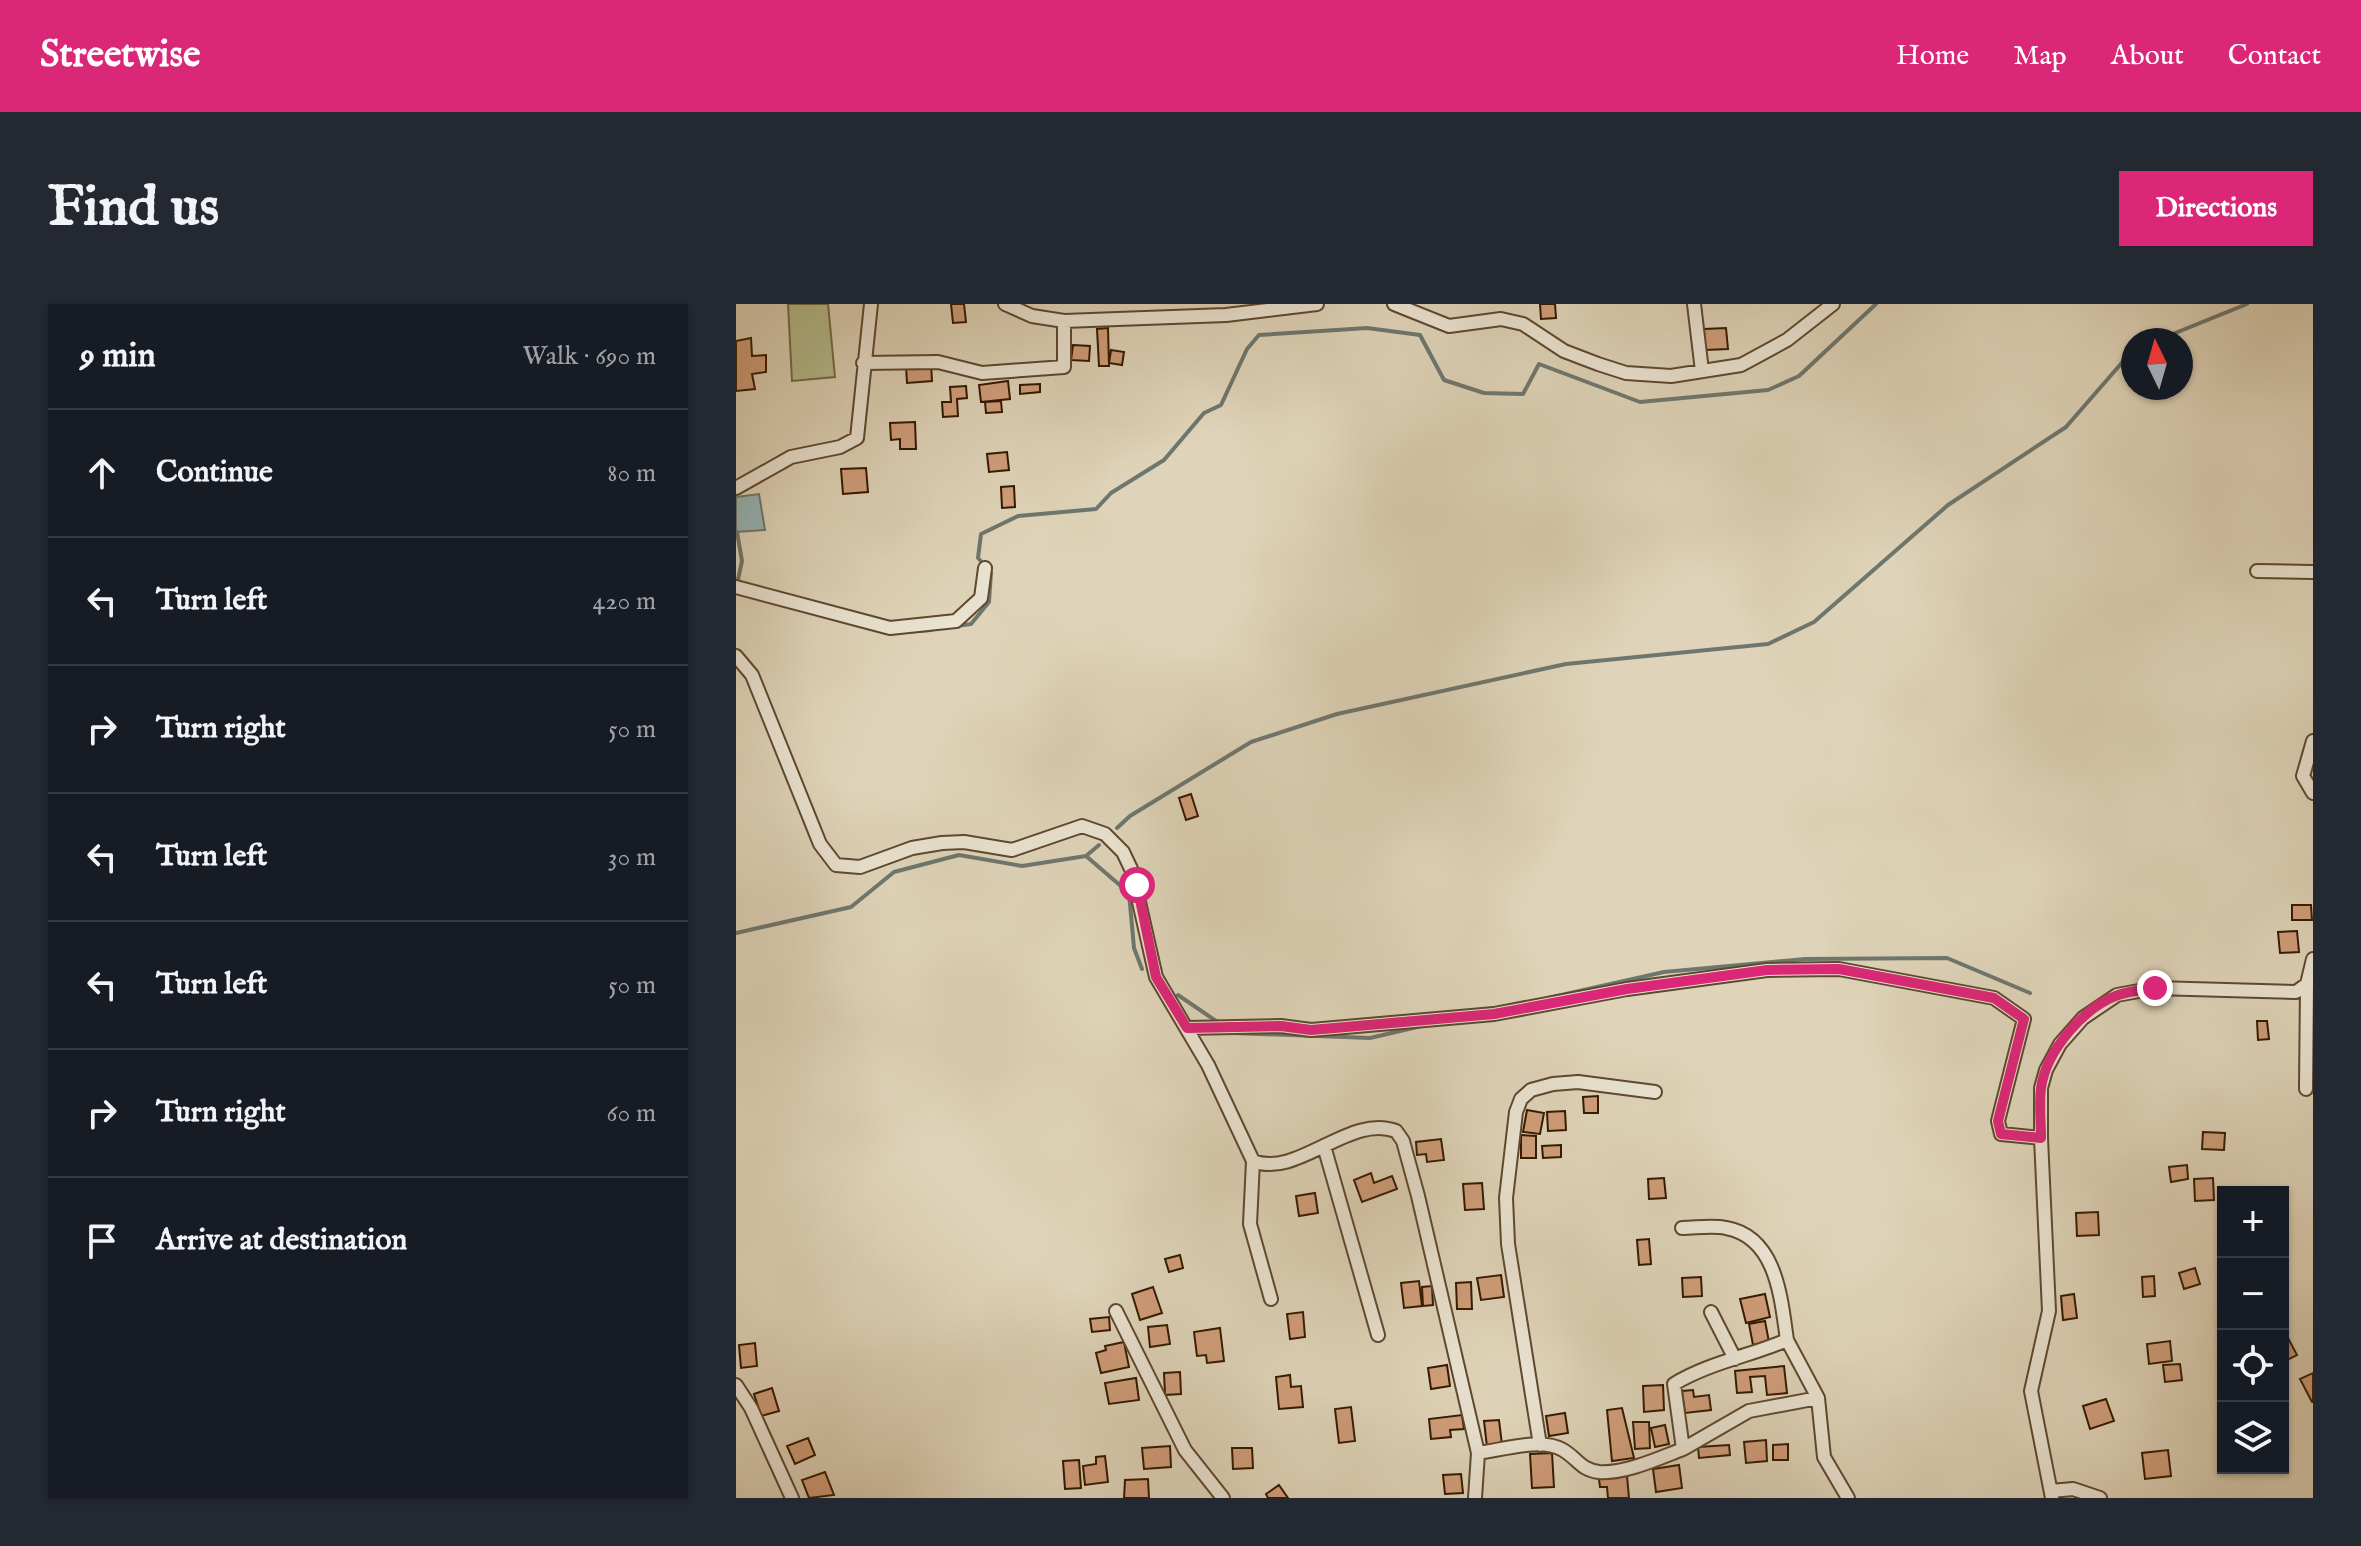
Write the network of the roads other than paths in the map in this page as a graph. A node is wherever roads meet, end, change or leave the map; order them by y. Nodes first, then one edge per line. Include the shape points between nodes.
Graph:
1 (871, 304) edge
2 (1005, 304) edge
3 (1317, 304) edge
4 (1694, 304) edge
5 (1833, 304) edge
6 (1398, 305) edge
7 (1064, 321) junction
8 (863, 363) junction
9 (1702, 371) junction
10 (736, 488) edge
11 (985, 568) dead end
12 (2257, 571) dead end
13 (2313, 572) edge
14 (736, 587) edge
15 (736, 656) edge
16 (2313, 741) edge
17 (2313, 793) edge
18 (2313, 959) edge
19 (2307, 984) junction
20 (2311, 1008) edge
21 (1187, 1028) junction
22 (2306, 1089) dead end
23 (1655, 1092) dead end
24 (2041, 1138) junction
25 (1324, 1146) junction
26 (1253, 1161) junction
27 (1682, 1228) dead end
28 (1271, 1299) dead end
29 (1116, 1311) dead end
30 (1711, 1312) dead end
31 (1378, 1335) dead end
32 (1787, 1340) junction
33 (1735, 1359) junction
34 (736, 1385) edge
35 (1818, 1398) junction
36 (1540, 1445) junction
37 (1683, 1449) junction
38 (1478, 1453) junction
39 (2052, 1494) edge
40 (792, 1498) edge
41 (1223, 1498) edge
42 (1475, 1498) edge
43 (1848, 1498) edge
44 (2100, 1498) edge

1 - 8 street
2 - 7 street via 1032,316
3 - 7 street via 1226,315
4 - 9 street
5 - 9 street via 1787,340 1741,365
6 - 9 street via 1449,326 1501,319 1523,324 1564,351 1626,373 1671,376
7 - 8 street via 1065,362 1059,370 982,373 938,362
8 - 10 street via 858,430 850,444 791,457
11 - 14 street via 981,598 956,621 890,628
12 - 13 street
15 - 21 street via 752,675 820,844 836,865 860,867 942,843 1012,850 1082,826 1105,834 1132,871 1156,977
16 - 17 street via 2303,776
18 - 19 street
19 - 20 street
19 - 24 street via 2280,994 2155,988 2117,995 2083,1018 2046,1070
20 - 22 street
21 - 24 street via 1311,1030 1478,1015 1767,970 1839,969 1994,998 2024,1019 1998,1121 2001,1134
21 - 26 street
23 - 36 street via 1553,1084 1531,1090 1516,1112 1506,1198 1508,1244
24 - 39 street via 2049,1311 2031,1391
25 - 26 street via 1267,1165
25 - 31 street
25 - 38 street via 1369,1127 1396,1131 1403,1141
26 - 28 street via 1250,1224
27 - 32 street via 1726,1228 1747,1235 1764,1252 1778,1284
29 - 41 street via 1185,1450
30 - 33 street
32 - 33 street
32 - 35 street
33 - 37 street via 1674,1384
34 - 40 street
35 - 37 street via 1749,1411
35 - 43 street via 1824,1457
36 - 37 street via 1562,1449 1582,1468 1603,1472
36 - 38 street
38 - 42 street
39 - 44 street via 2073,1489

